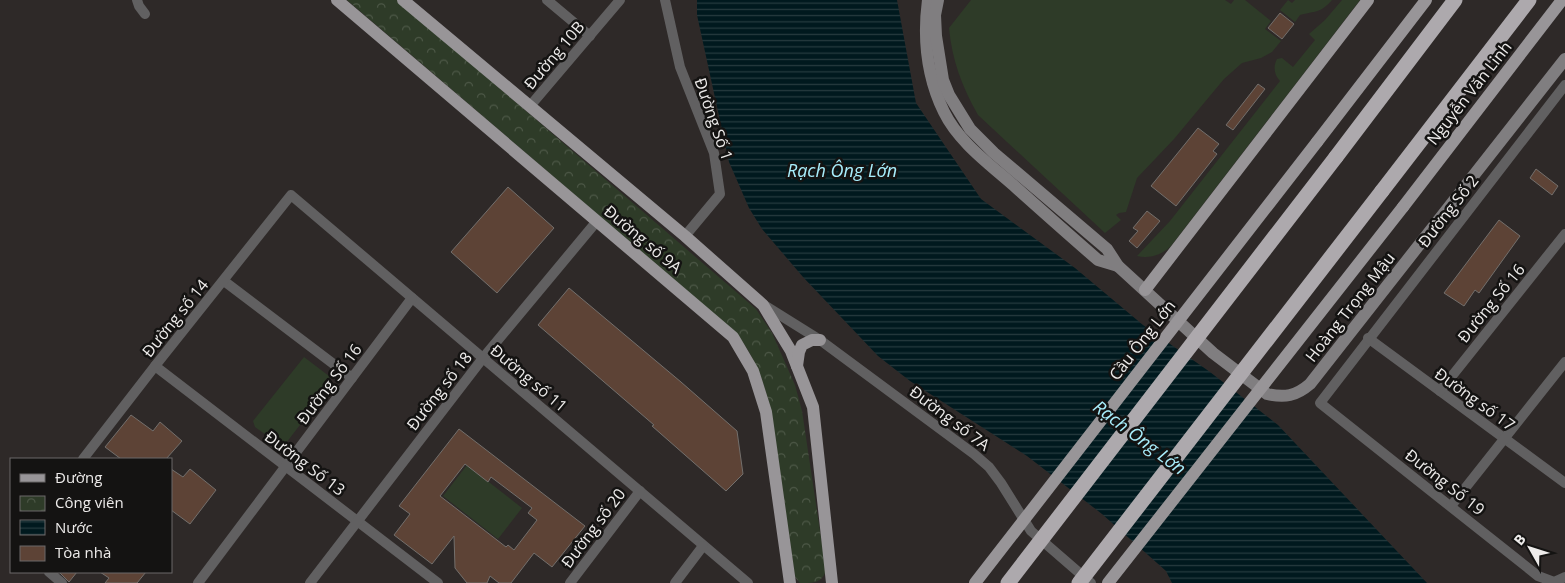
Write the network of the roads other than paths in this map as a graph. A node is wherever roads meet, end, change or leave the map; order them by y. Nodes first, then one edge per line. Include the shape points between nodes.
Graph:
1 (137, 0) edge
2 (337, 0) edge
3 (403, 0) edge
4 (547, 0) edge
5 (620, 0) edge
6 (665, 0) edge
7 (928, 0) edge
8 (938, 0) edge
9 (1368, 0) edge
10 (1426, 0) edge
11 (1455, 0) edge
12 (1529, 0) edge
13 (1562, 4) edge
14 (146, 14) dead end
15 (590, 36) junction
16 (1565, 59) edge
17 (1565, 85) edge
18 (530, 106) junction
19 (291, 195) joint
20 (597, 221) junction
21 (1565, 235) edge
22 (685, 236) junction
23 (1118, 266) junction
24 (224, 281) junction
25 (1145, 290) junction
26 (412, 298) junction
27 (762, 305) junction
28 (1368, 338) junction
29 (820, 340) junction
30 (483, 358) junction
31 (1565, 362) edge
32 (155, 366) junction
33 (797, 366) junction
34 (352, 378) junction
35 (1440, 391) junction
36 (1320, 403) joint
37 (1505, 439) junction
38 (84, 458) edge
39 (285, 466) junction
40 (1565, 483) edge
41 (640, 491) junction
42 (1451, 506) junction
43 (357, 521) junction
44 (703, 546) junction
45 (50, 573) edge
46 (1565, 577) edge
47 (62, 583) edge
48 (198, 583) edge
49 (310, 583) edge
50 (438, 583) edge
51 (570, 583) edge
52 (675, 583) edge
53 (748, 583) edge
54 (790, 583) edge
55 (832, 583) edge
56 (975, 583) edge
57 (1008, 583) edge
58 (1079, 583) edge
59 (1091, 583) edge
60 (1108, 583) edge

1 - 14 street
2 - 20 main road, Đường số 9A
3 - 18 main road, Đường số 9A
4 - 15 street
5 - 15 street, Đường 10B
6 - 22 street, Đường Số 1 via 680,67 714,153 720,194
7 - 23 main road, Hoàng Trọng Mậu via 925,38 931,79 944,114 963,140 1098,260
8 - 23 main road, Hoàng Trọng Mậu via 936,36 943,80 970,130 1107,248
9 - 25 main road
10 - 56 main road, Cầu Ông Lớn, bridge
11 - 57 highway, bridge
12 - 58 highway, Nguyễn Văn Linh, bridge
13 - 60 main road, Nguyễn Văn Linh, bridge
15 - 18 street, Đường 10B
16 - 25 main road, Hoàng Trọng Mậu via 1310,384 1299,393 1267,394 1214,353
17 - 28 street, Đường Số 2
18 - 22 main road, Đường số 9A
19 - 24 street, Đường số 14
19 - 26 street, Đường số 11
20 - 30 street, Đường số 18
20 - 54 main road, Đường số 9A via 733,337 753,370 766,412
21 - 35 street, Đường Số 16
22 - 27 main road, Đường số 9A
23 - 25 main road, Hoàng Trọng Mậu
24 - 32 street, Đường số 14
24 - 34 street
26 - 30 street, Đường số 11
26 - 34 street, Đường Số 16
27 - 29 street, Đường số 7A
27 - 33 main road, Đường số 9A
28 - 35 street, Đường số 17
28 - 36 street, Đường Số 2
29 - 33 main road via 802,345
29 - 59 street, Đường số 7A via 989,466 1031,531
30 - 41 street, Đường số 11
30 - 43 street, Đường số 18
31 - 37 street
32 - 38 street, Đường số 14
32 - 39 street, Đường Số 13
33 - 55 main road, Đường số 9A via 813,407
34 - 39 street, Đường Số 16
35 - 37 street, Đường số 17
36 - 42 street, Đường Số 19
37 - 40 street, Đường số 17
37 - 42 street
39 - 43 street, Đường Số 13
39 - 48 street, Đường Số 16
41 - 44 street, Đường số 11
41 - 51 street, Đường số 20
42 - 46 street, Đường Số 19 via 1538,576 1554,582
43 - 49 street, Đường số 18
43 - 50 street, Đường Số 13
44 - 52 street
44 - 53 street, Đường số 11
45 - 47 street

